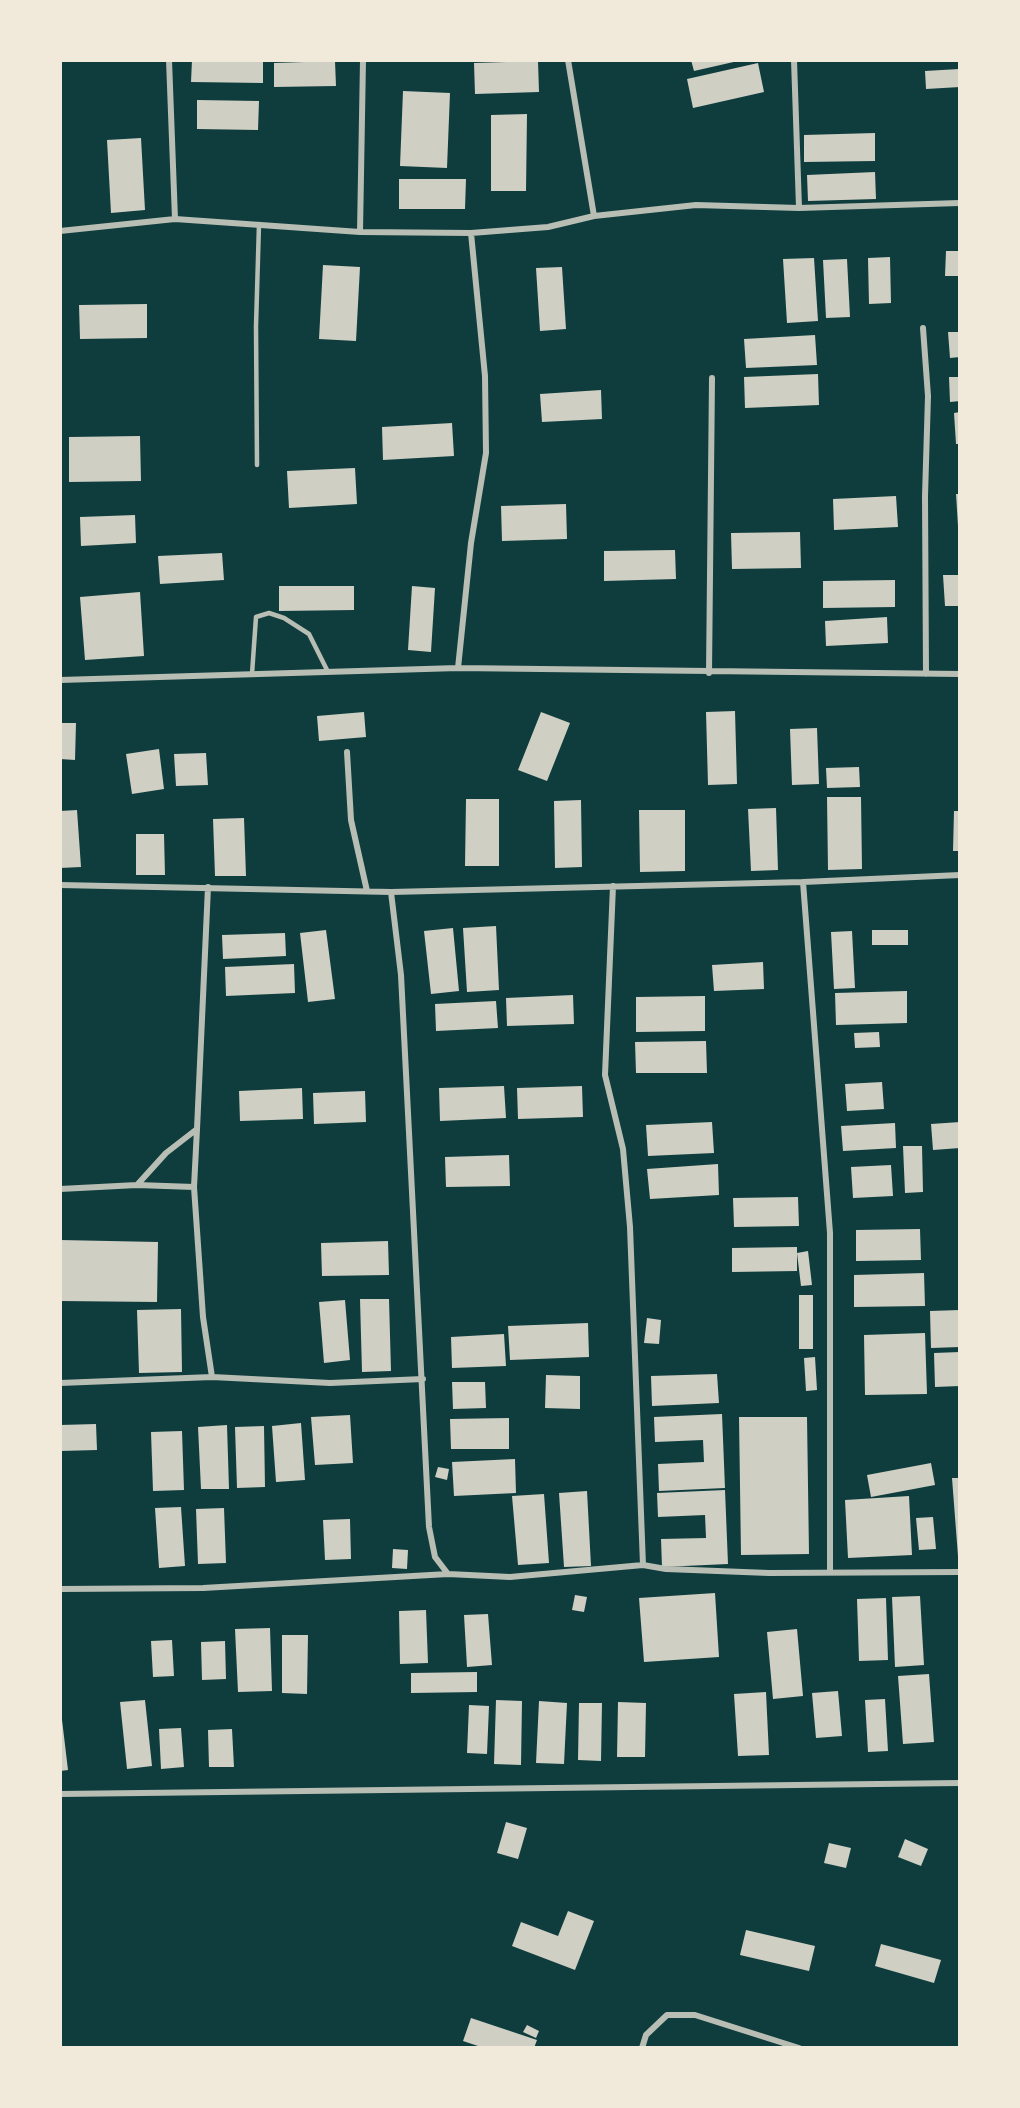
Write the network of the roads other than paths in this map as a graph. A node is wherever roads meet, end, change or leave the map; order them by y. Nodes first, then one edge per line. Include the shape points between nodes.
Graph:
1 (169, 60) edge
2 (363, 60) edge
3 (568, 60) edge
4 (794, 60) edge
5 (960, 203) edge
6 (799, 208) junction
7 (594, 216) junction
8 (175, 219) junction
9 (259, 224) junction
10 (60, 231) edge
11 (360, 232) junction
12 (471, 233) junction
13 (923, 328) dead end
14 (712, 378) dead end
15 (257, 465) dead end
16 (458, 668) junction
17 (328, 672) junction
18 (709, 673) junction
19 (252, 674) junction
20 (926, 674) junction
21 (960, 674) edge
22 (60, 680) edge
23 (347, 753) dead end
24 (960, 875) edge
25 (803, 882) junction
26 (60, 885) edge
27 (613, 886) junction
28 (208, 887) junction
29 (367, 891) junction
30 (391, 892) junction
31 (196, 1130) junction
32 (137, 1185) junction
33 (194, 1187) junction
34 (60, 1189) edge
35 (212, 1377) junction
36 (423, 1379) junction
37 (60, 1383) edge
38 (643, 1565) junction
39 (830, 1571) junction
40 (960, 1572) edge
41 (447, 1574) junction
42 (60, 1589) edge
43 (960, 1783) edge
44 (60, 1794) edge
45 (642, 2048) edge
46 (799, 2048) edge

1 - 8 street
2 - 11 street
3 - 7 street
4 - 6 street
5 - 6 street
6 - 7 street via 696,205
7 - 12 street via 548,228
8 - 9 street
8 - 10 street
9 - 11 street
9 - 15 lane
11 - 12 street
12 - 16 street via 485,376 486,453 471,543
13 - 20 street via 928,396
14 - 18 street
16 - 17 street
16 - 18 street
17 - 19 street
17 - 19 lane via 309,634 269,613 256,617
18 - 20 street
19 - 22 street
20 - 21 street
23 - 29 street via 351,820
24 - 25 street
25 - 27 street
25 - 39 street via 830,1233
26 - 28 street
27 - 30 street
27 - 38 street via 605,1075 623,1149 630,1227
28 - 29 street
28 - 31 street
29 - 30 street
30 - 36 street via 401,975
31 - 32 street via 166,1153
31 - 33 street
32 - 33 street
32 - 34 street
33 - 35 street via 202,1317
35 - 36 street via 330,1383
35 - 37 street
36 - 41 street via 429,1527 435,1557
38 - 39 street via 769,1573
38 - 41 street via 510,1577
39 - 40 street
41 - 42 street via 203,1588
43 - 44 street
45 - 46 street via 646,2035 667,2015 695,2015

